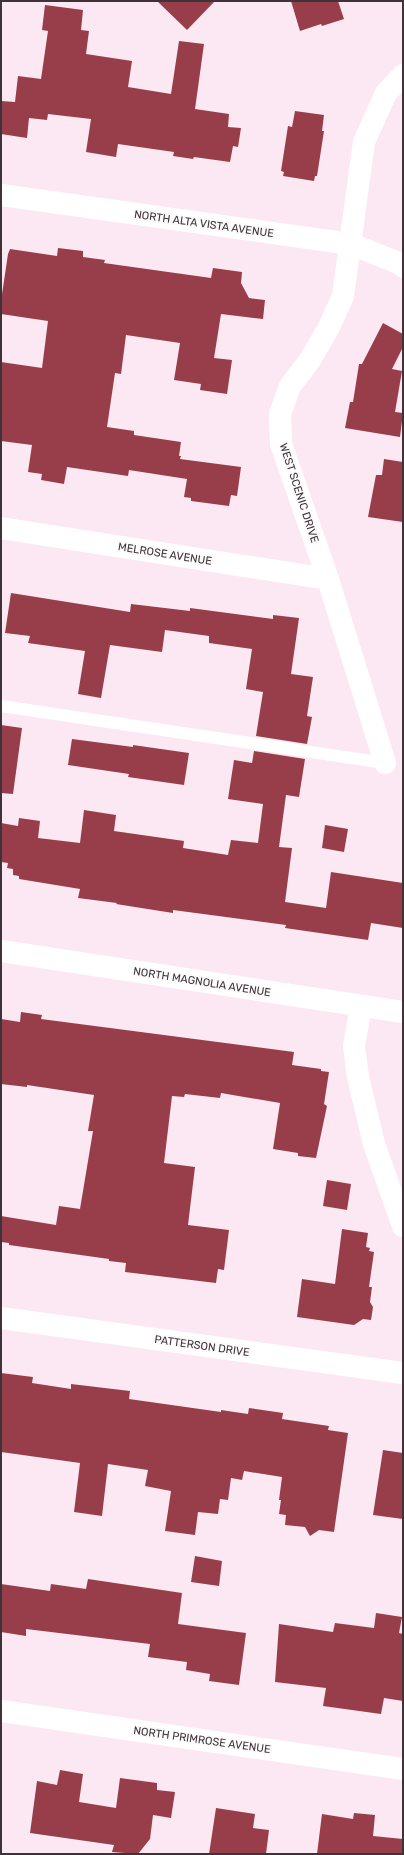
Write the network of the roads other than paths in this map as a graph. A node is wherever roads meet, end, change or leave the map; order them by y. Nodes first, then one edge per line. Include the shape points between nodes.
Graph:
1 (403, 75) edge
2 (1, 195) edge
3 (351, 244) junction
4 (403, 267) edge
5 (1, 528) edge
6 (328, 579) junction
7 (1, 706) edge
8 (385, 763) joint
9 (1, 951) edge
10 (361, 1006) junction
11 (403, 1012) edge
12 (403, 1226) edge
13 (1, 1318) edge
14 (403, 1373) edge
15 (1, 1711) edge
16 (403, 1769) edge

1 - 3 street, WEST SCENIC DRIVE via 386,93 364,142
2 - 3 street, NORTH ALTA VISTA AVENUE
3 - 4 street, NORTH ALTA VISTA AVENUE
3 - 6 street, WEST SCENIC DRIVE via 343,296 310,360 290,386 280,414 281,444
5 - 6 street, MELROSE AVENUE
6 - 8 street, WEST SCENIC DRIVE
7 - 8 lane
9 - 10 street, NORTH MAGNOLIA AVENUE
10 - 11 street, NORTH MAGNOLIA AVENUE
10 - 12 street via 354,1046 358,1077 374,1144
13 - 14 street, PATTERSON DRIVE
15 - 16 street, NORTH PRIMROSE AVENUE

